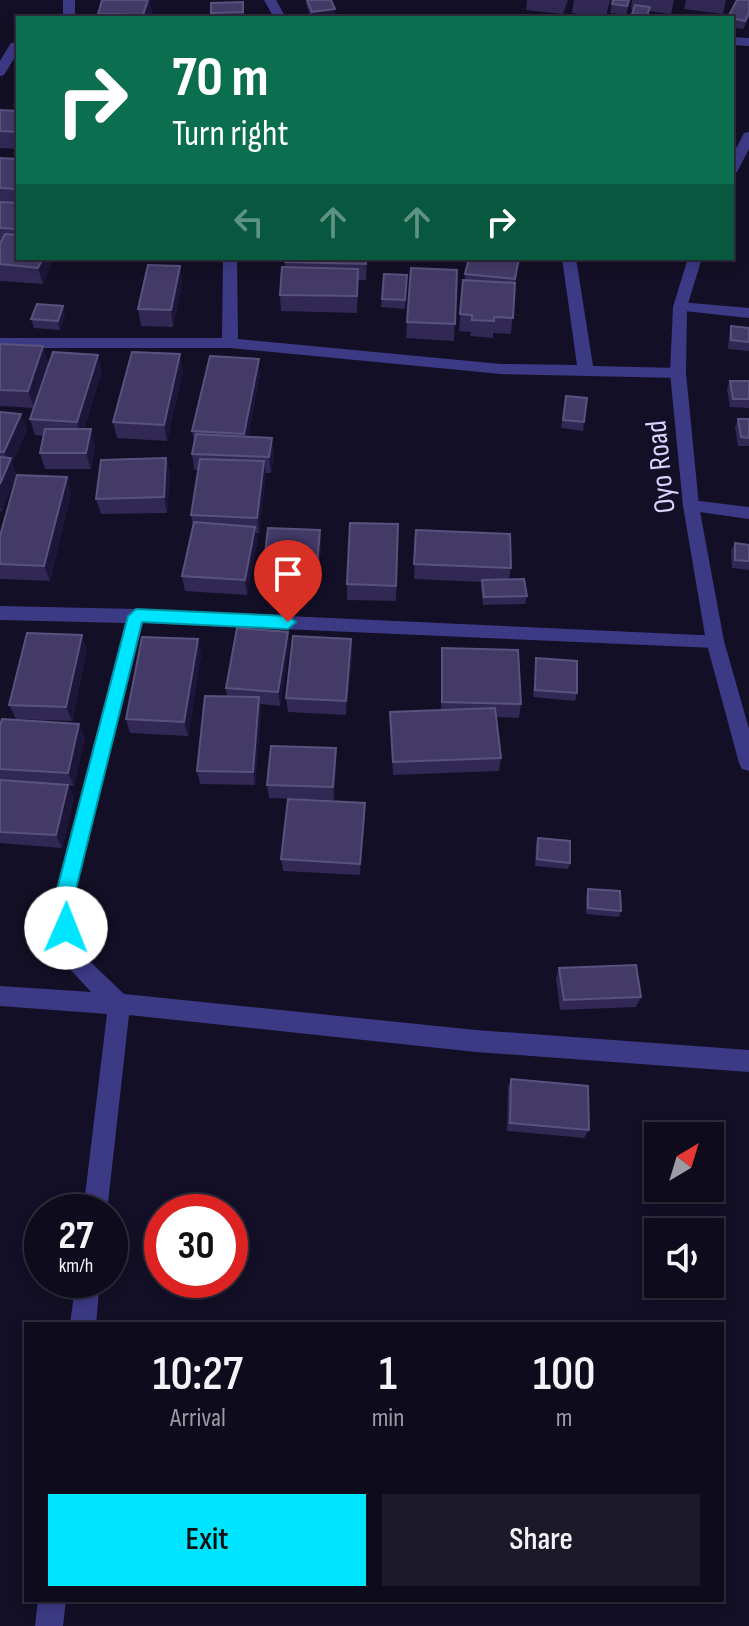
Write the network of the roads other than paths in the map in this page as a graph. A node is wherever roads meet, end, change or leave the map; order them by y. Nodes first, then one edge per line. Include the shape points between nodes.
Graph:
1 (0, 46) edge
2 (16, 46) edge
3 (0, 72) edge
4 (749, 136) edge
5 (734, 165) edge
6 (230, 260) edge
7 (569, 260) edge
8 (694, 260) edge
9 (680, 307) junction
10 (749, 313) edge
11 (0, 343) edge
12 (230, 343) junction
13 (586, 371) junction
14 (678, 373) junction
15 (691, 506) junction
16 (749, 513) edge
17 (0, 613) edge
18 (136, 616) junction
19 (715, 641) junction
20 (749, 763) edge
21 (0, 996) edge
22 (119, 1004) junction
23 (749, 1061) edge
24 (97, 1194) edge
25 (86, 1298) edge
26 (83, 1322) edge
27 (52, 1602) edge
28 (49, 1626) edge

1 - 2 street
2 - 3 street
4 - 5 street
6 - 12 street
7 - 13 street
8 - 9 street, Oyo Road
9 - 10 street
9 - 14 street, Oyo Road
11 - 12 street
12 - 13 street via 501,369
13 - 14 street
14 - 15 street, Oyo Road
15 - 16 street
15 - 19 street, Oyo Road
17 - 18 street
18 - 19 street
18 - 22 street via 63,901 69,956
19 - 20 street, Oyo Road
21 - 22 street
22 - 23 street via 476,1041
22 - 24 street
25 - 26 street
27 - 28 street

